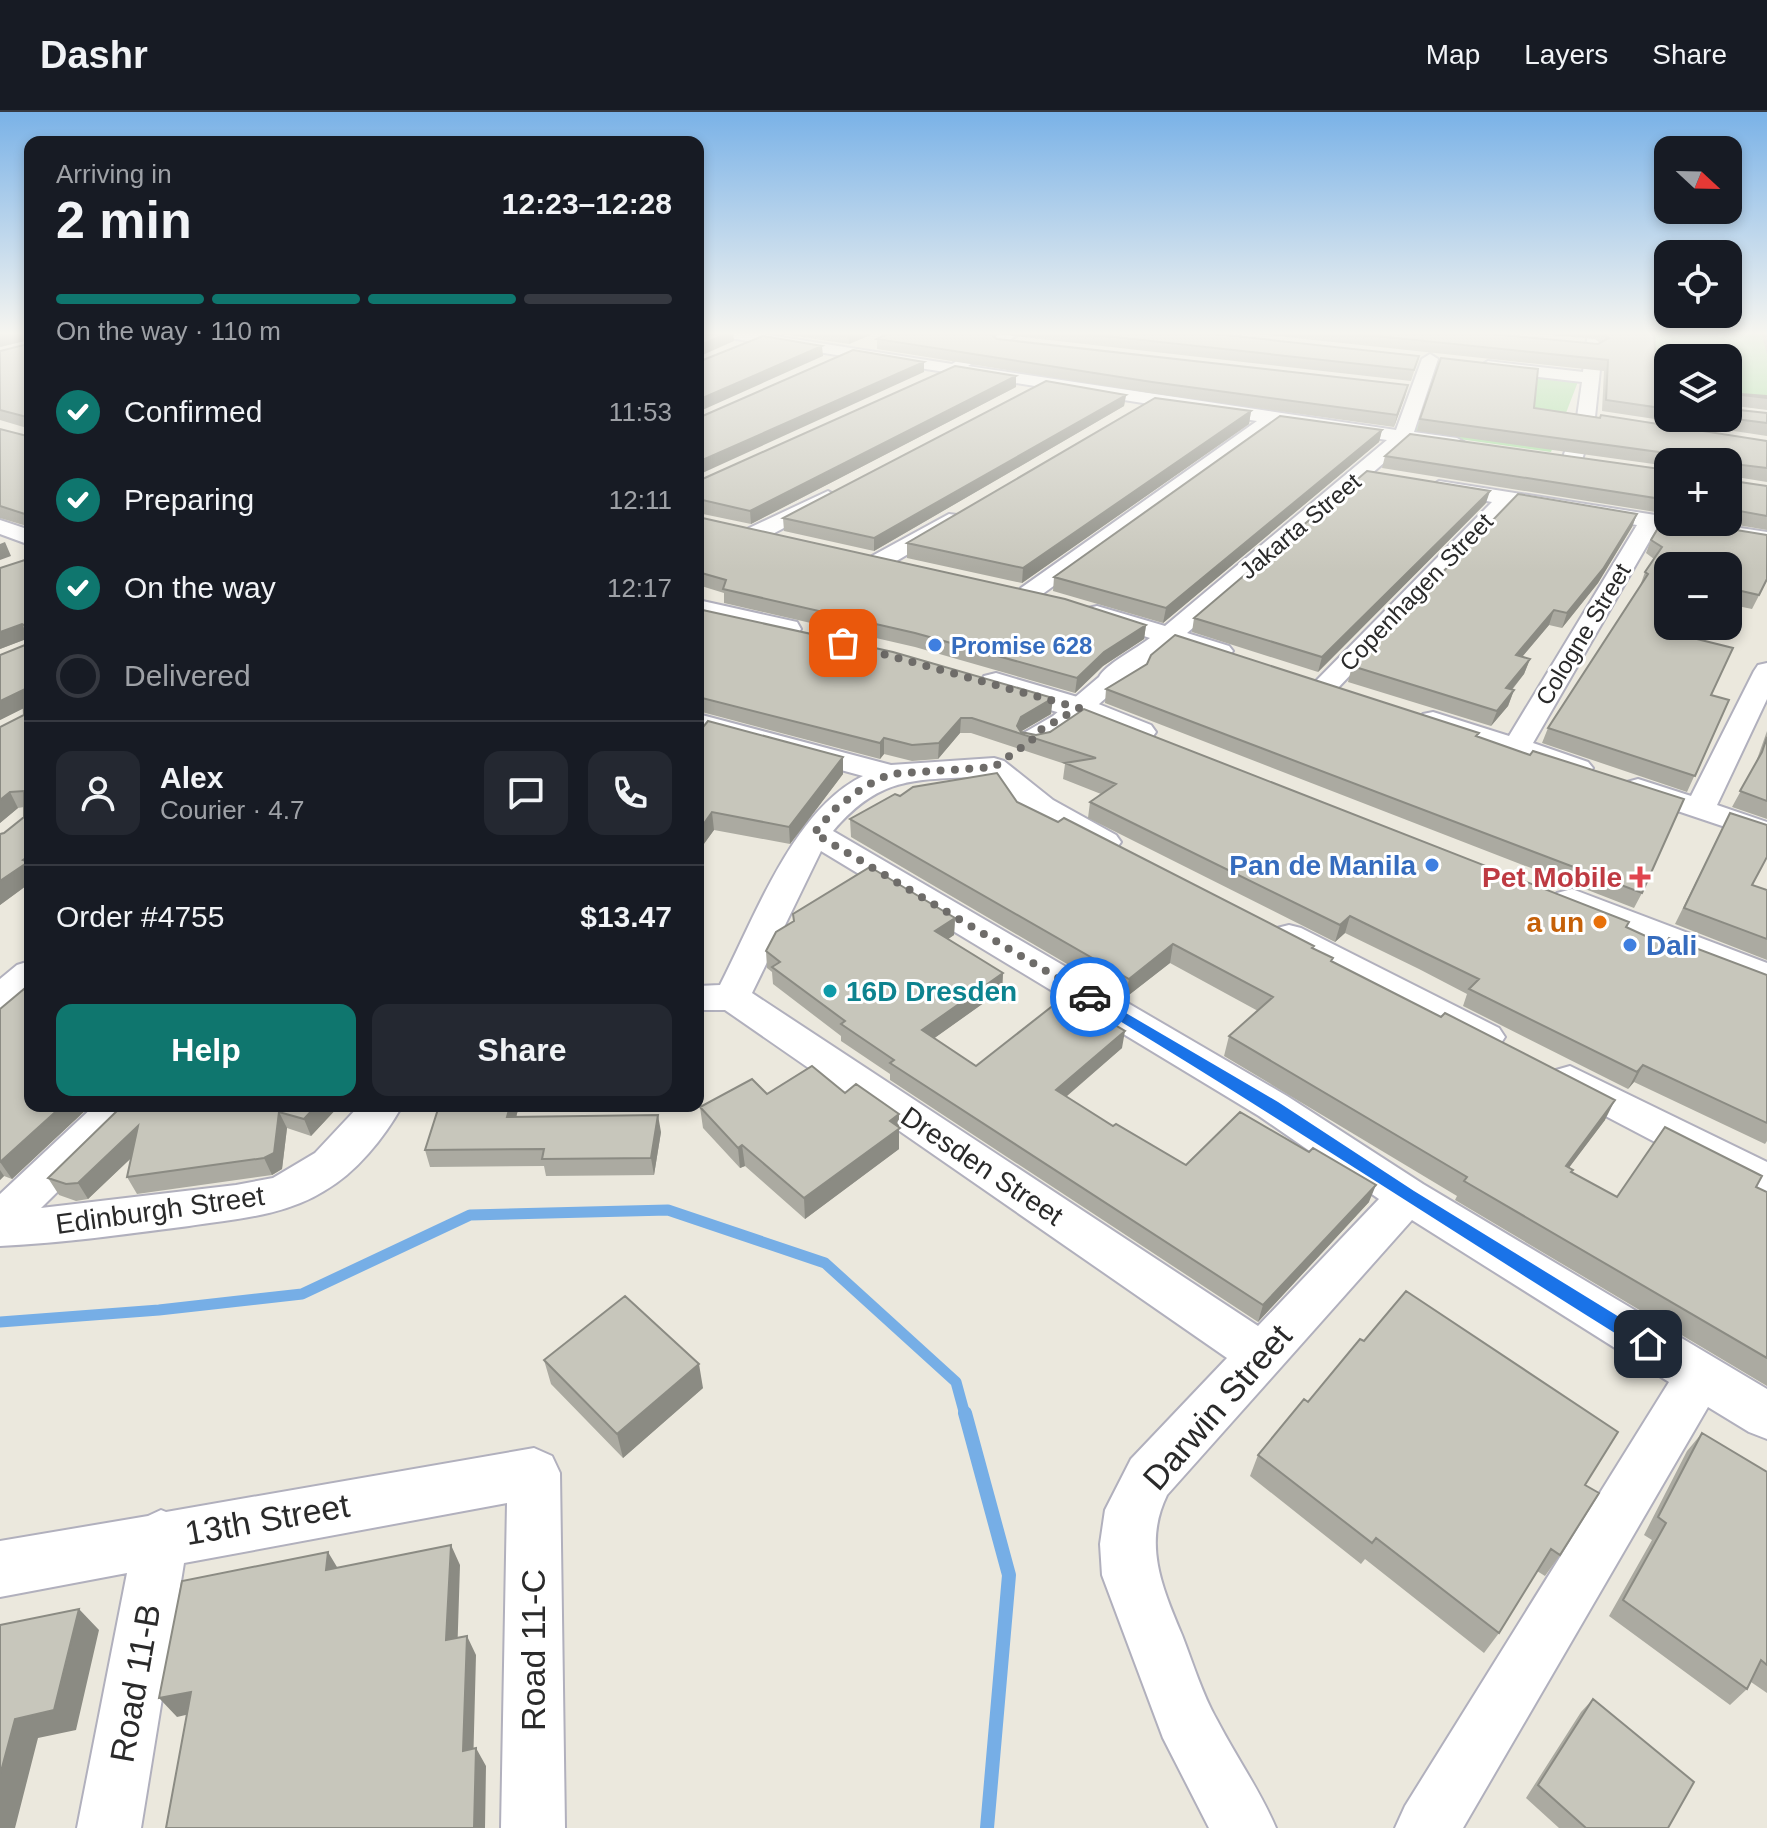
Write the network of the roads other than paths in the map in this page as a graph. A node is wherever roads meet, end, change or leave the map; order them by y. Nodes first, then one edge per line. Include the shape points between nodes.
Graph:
1 (1131, 412) edge
2 (1231, 412) edge
3 (1412, 412) edge
4 (1593, 412) edge
5 (1274, 418) junction
6 (1118, 420) edge
7 (1403, 436) junction
8 (1478, 447) edge
9 (1571, 460) edge
10 (1363, 474) junction
11 (1392, 479) edge
12 (1420, 484) edge
13 (839, 490) edge
14 (1506, 499) junction
15 (963, 512) edge
16 (1650, 521) junction
17 (0, 527) edge
18 (727, 528) edge
19 (755, 534) junction
20 (24, 536) edge
21 (1767, 539) edge
22 (787, 541) edge
23 (910, 568) edge
24 (1000, 587) edge
25 (1029, 593) junction
26 (704, 610) edge
27 (1169, 635) junction
28 (814, 636) edge
29 (1249, 661) edge
30 (1767, 671) edge
31 (963, 674) edge
32 (1295, 675) edge
33 (1325, 685) junction
34 (1355, 695) edge
35 (1413, 714) edge
36 (1070, 715) junction
37 (704, 724) edge
38 (1167, 743) edge
39 (1516, 747) junction
40 (994, 767) junction
41 (890, 774) junction
42 (1700, 809) junction
43 (1767, 832) edge
44 (814, 833) junction
45 (1132, 856) edge
46 (1547, 892) edge
47 (1265, 924) edge
48 (24, 978) edge
49 (1767, 979) edge
50 (715, 997) edge
51 (0, 998) edge
52 (114, 1112) edge
53 (377, 1112) edge
54 (1767, 1181) edge
55 (1408, 1196) junction
56 (0, 1221) edge
57 (0, 1228) edge
58 (1261, 1354) junction
59 (1700, 1376) junction
60 (1767, 1416) edge
61 (534, 1473) joint
62 (161, 1537) junction
63 (0, 1569) edge
64 (109, 1828) edge
65 (533, 1828) edge
66 (1244, 1828) edge
67 (1427, 1828) edge

1 - 6 street
2 - 5 street
3 - 7 street, Jakarta Street
4 - 9 street
5 - 7 street
5 - 25 street
7 - 8 street
7 - 10 street, Jakarta Street
10 - 11 street
10 - 27 street, Jakarta Street
12 - 14 street
13 - 19 street
14 - 16 street
14 - 33 street, Copenhagen Street
15 - 23 street via 872,560
16 - 21 street
16 - 39 street, Cologne Street
17 - 20 street
18 - 19 street
19 - 22 street
24 - 25 street
25 - 27 street
26 - 28 street
27 - 29 street
27 - 36 street, Jakarta Street via 1134,669
30 - 42 street
31 - 36 street
32 - 33 street
33 - 34 street
35 - 39 street
36 - 38 street
36 - 40 street, Jakarta Street
37 - 41 street
39 - 42 street
40 - 41 street
40 - 45 street via 1042,807
41 - 44 street via 835,809
42 - 43 street
44 - 50 street
44 - 55 street via 1273,1106
46 - 49 street
47 - 54 street
48 - 51 street
50 - 58 street, Dresden Street
52 - 56 street
53 - 57 street, Edinburgh Street via 330,1164 282,1193 49,1227
55 - 58 street, Darwin Street
55 - 59 street
58 - 66 street, Darwin Street via 1149,1477 1132,1510 1127,1544 1130,1575 1193,1738
59 - 60 street
59 - 67 street
61 - 62 street, 13th Street
61 - 65 street, Road 11-C
62 - 63 street, 13th Street
62 - 64 street, Road 11-B

